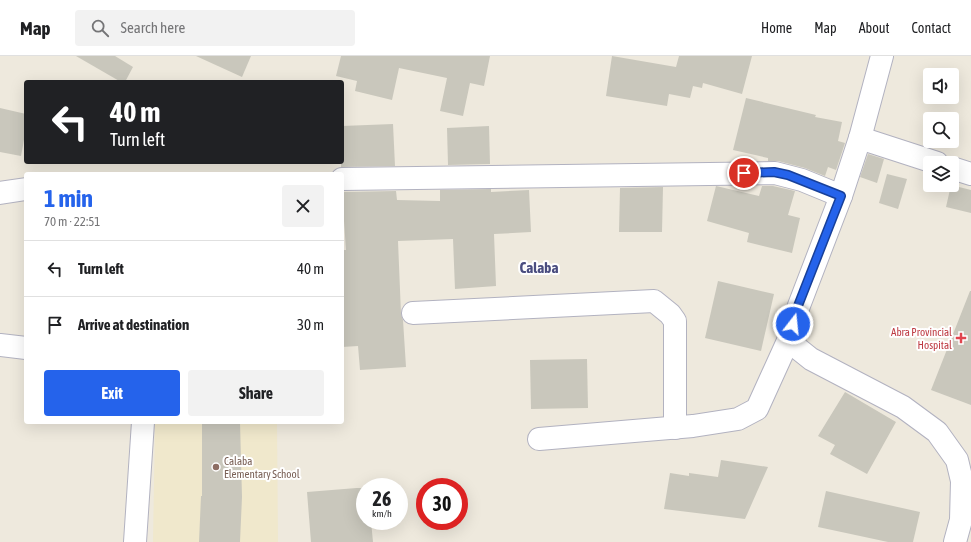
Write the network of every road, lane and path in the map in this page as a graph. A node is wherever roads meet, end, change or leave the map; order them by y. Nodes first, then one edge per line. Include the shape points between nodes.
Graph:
1 (882, 56) edge
2 (860, 138) junction
3 (923, 158) edge
4 (959, 170) edge
5 (971, 174) edge
6 (344, 179) edge
7 (24, 189) edge
8 (0, 193) edge
9 (841, 196) junction
10 (413, 313) dead end
11 (792, 332) junction
12 (0, 345) edge
13 (24, 348) edge
14 (142, 424) edge
15 (675, 428) junction
16 (540, 439) dead end
17 (135, 542) edge
18 (955, 542) edge

1 - 2 street
2 - 3 street
2 - 9 street
4 - 5 street
6 - 9 street via 774,172
7 - 8 street
9 - 11 street via 794,316
10 - 15 street via 654,301 675,321
11 - 15 street via 757,409 738,419
11 - 18 street via 796,347 811,359 903,407 937,432 957,460 962,481 961,520
12 - 13 street
14 - 17 street
15 - 16 street

